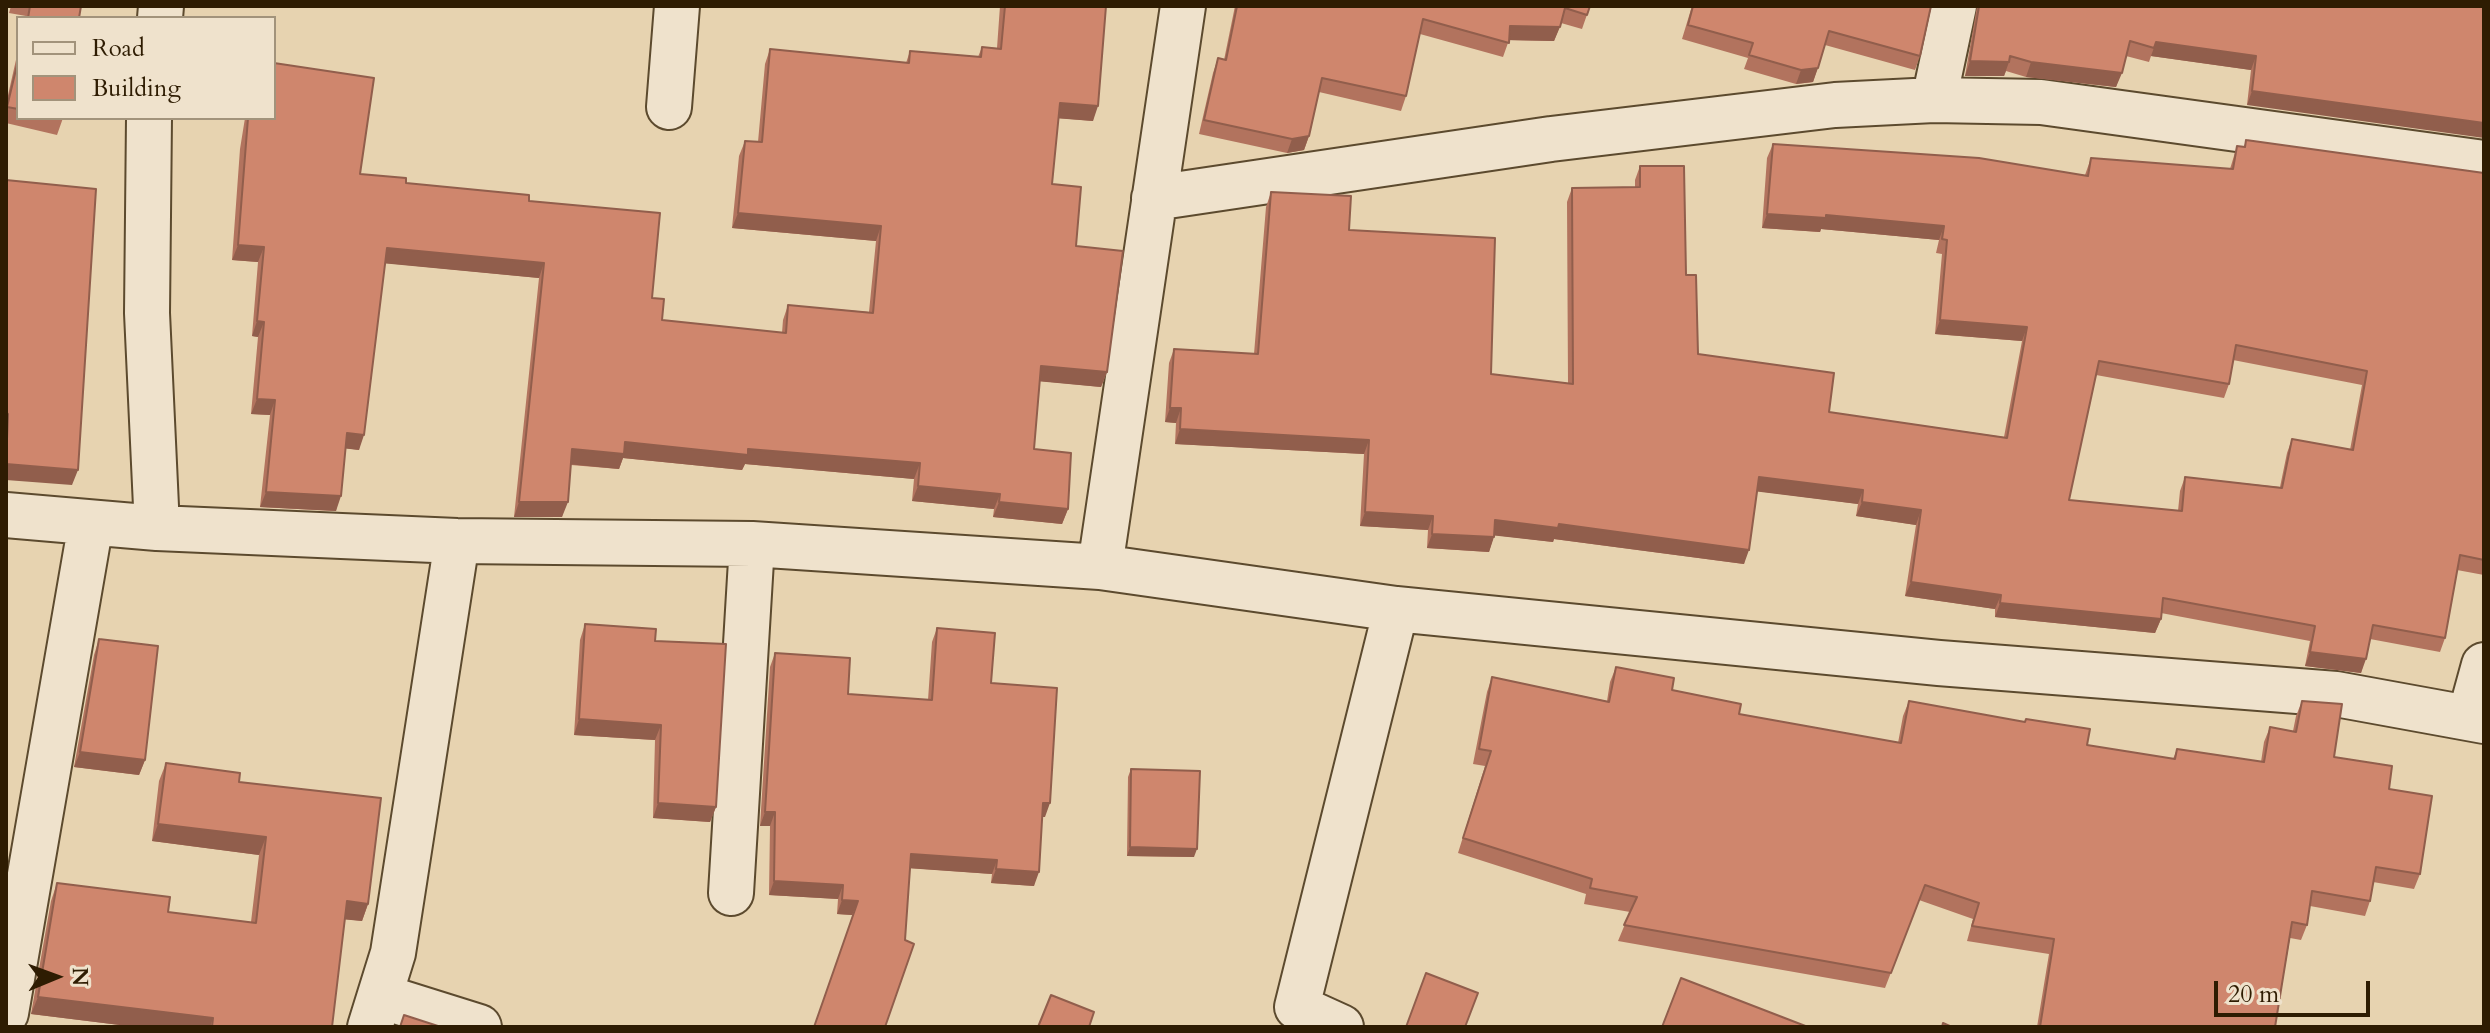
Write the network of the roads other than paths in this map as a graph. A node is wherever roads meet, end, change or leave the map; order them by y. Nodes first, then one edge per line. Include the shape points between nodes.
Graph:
1 (677, 6) edge
2 (1183, 6) edge
3 (1954, 6) edge
4 (1934, 100) junction
5 (669, 107) dead end
6 (149, 120) edge
7 (2484, 163) edge
8 (1154, 198) junction
9 (6, 515) edge
10 (91, 523) junction
11 (157, 528) junction
12 (457, 541) junction
13 (752, 544) junction
14 (1100, 567) junction
15 (1396, 609) junction
16 (2484, 665) edge
17 (2477, 718) edge
18 (731, 893) dead end
19 (375, 1012) edge
20 (6, 1013) edge
21 (1294, 1017) edge
22 (479, 1027) edge
23 (1341, 1027) edge

1 - 5 street
2 - 8 street
3 - 4 street
4 - 7 street via 2041,102
4 - 8 street via 1835,105 1567,137
6 - 11 street via 147,313
8 - 14 street
9 - 10 street
10 - 11 street
10 - 20 street
11 - 12 street
12 - 13 street
12 - 19 street via 393,953
13 - 14 street
13 - 18 street
14 - 15 street
15 - 17 street via 1939,663 2336,694
15 - 21 street
16 - 17 street
19 - 22 street
21 - 23 street

